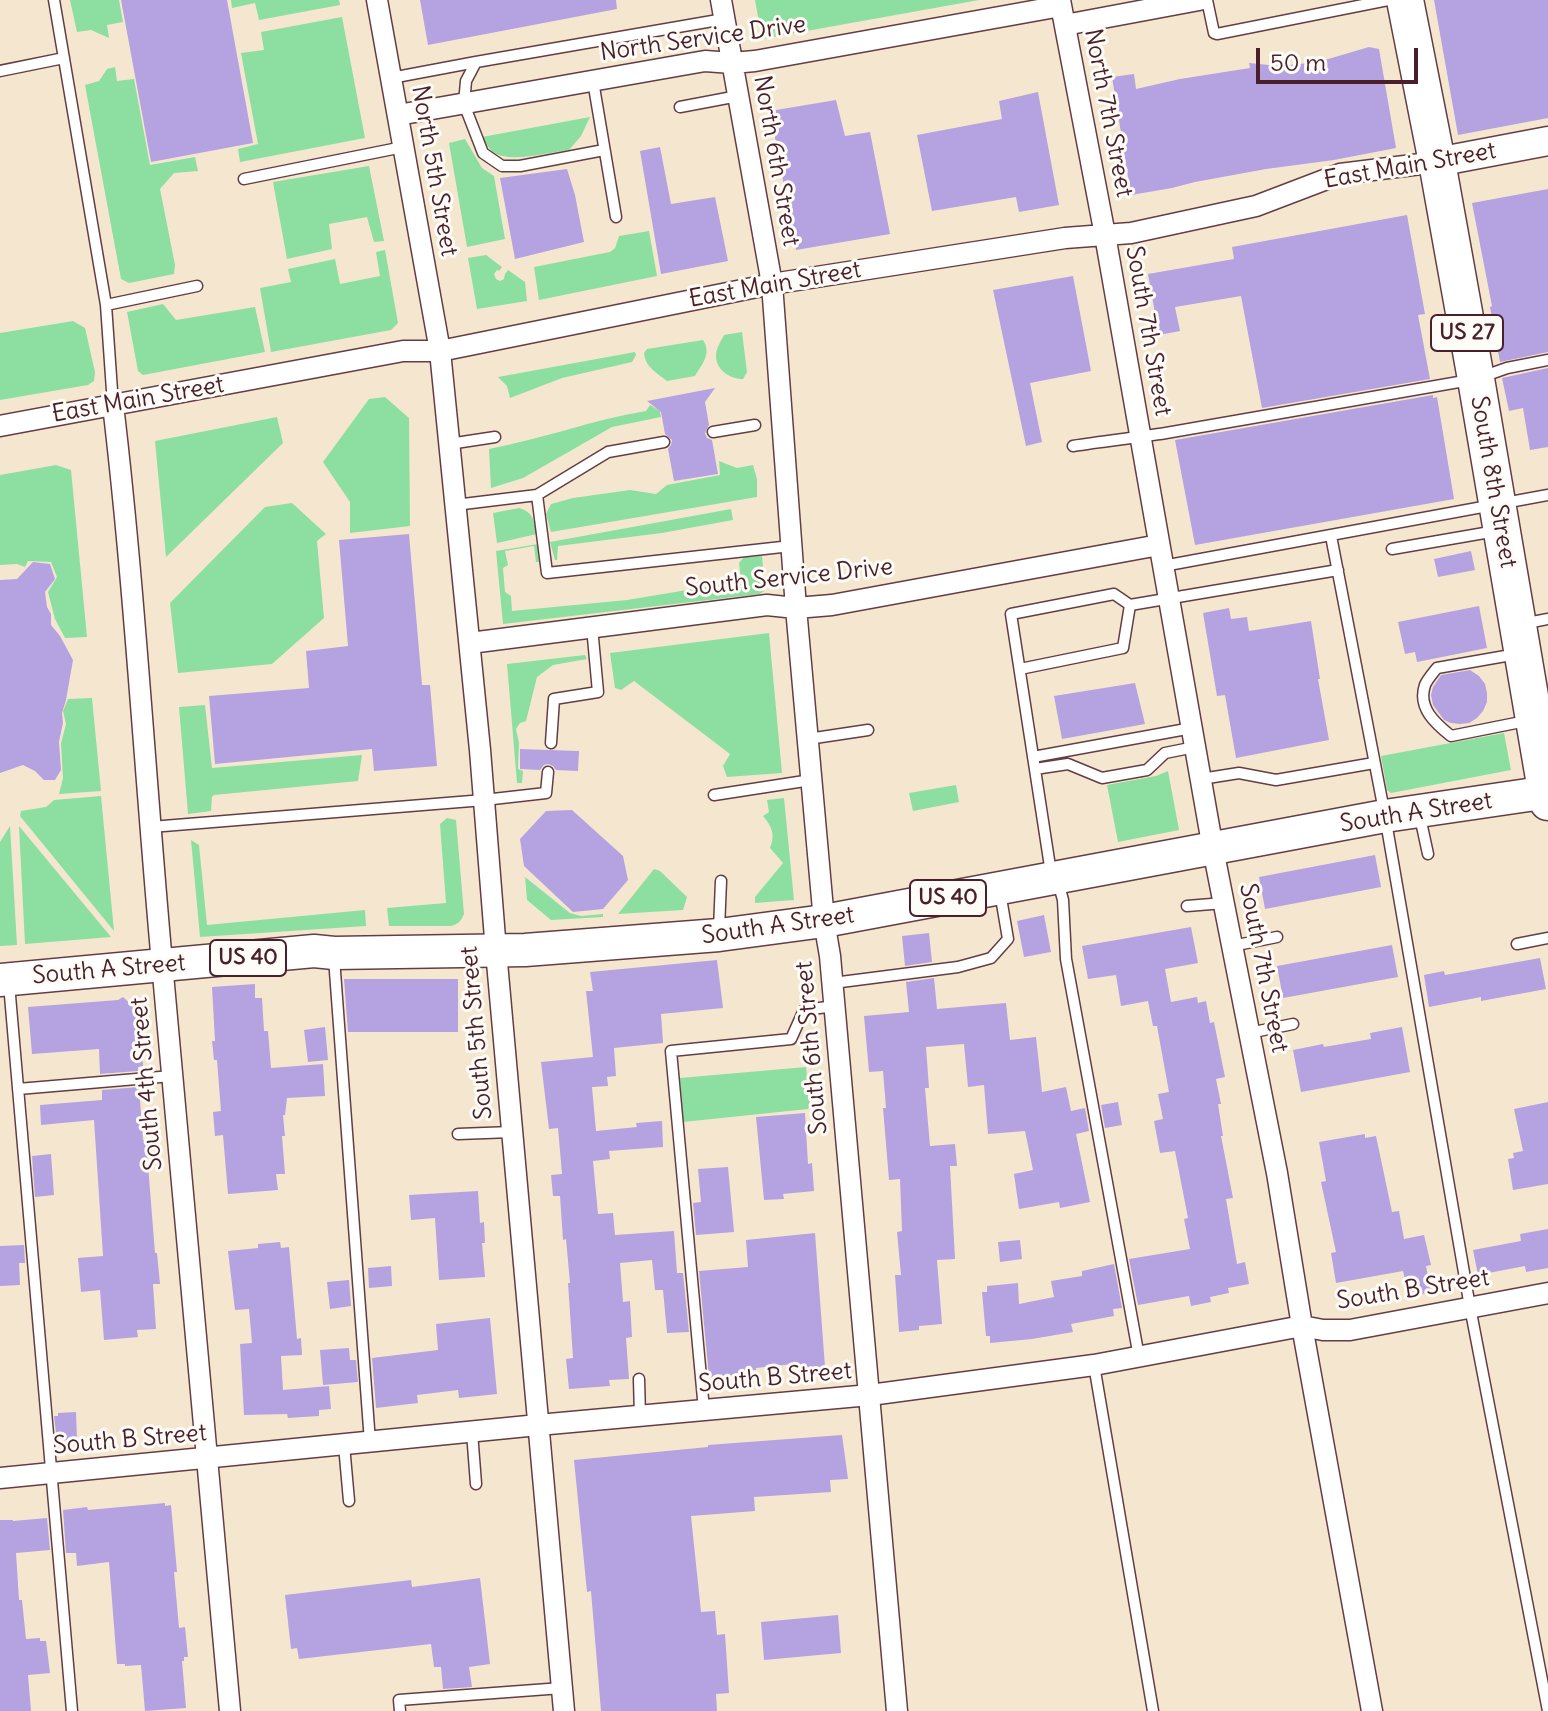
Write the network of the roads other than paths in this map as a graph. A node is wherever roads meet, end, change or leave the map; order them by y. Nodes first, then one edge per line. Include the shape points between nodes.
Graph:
1 (54, 0) edge
2 (377, 0) edge
3 (1207, 0) edge
4 (1388, 0) edge
5 (1405, 0) edge
6 (1190, 1) edge
7 (723, 9) edge
8 (1062, 10) edge
9 (64, 58) junction
10 (476, 62) junction
11 (732, 63) junction
12 (0, 71) edge
13 (391, 78) junction
14 (593, 81) junction
15 (738, 96) junction
16 (464, 104) junction
17 (680, 107) dead end
18 (398, 115) junction
19 (1548, 141) edge
20 (403, 147) junction
21 (604, 150) junction
22 (1437, 162) junction
23 (244, 179) dead end
24 (616, 217) dead end
25 (1105, 235) junction
26 (772, 284) junction
27 (197, 286) dead end
28 (106, 305) junction
29 (440, 351) junction
30 (1548, 360) edge
31 (1476, 379) junction
32 (113, 405) junction
33 (755, 425) dead end
34 (0, 426) edge
35 (713, 432) dead end
36 (495, 437) dead end
37 (1141, 437) junction
38 (664, 442) dead end
39 (449, 444) junction
40 (1073, 446) dead end
41 (537, 495) junction
42 (1548, 495) edge
43 (455, 505) junction
44 (1500, 517) junction
45 (1331, 536) junction
46 (1159, 545) junction
47 (791, 546) junction
48 (1392, 549) dead end
49 (1163, 566) junction
50 (1338, 570) junction
51 (1169, 599) junction
52 (1130, 605) junction
53 (796, 608) junction
54 (592, 627) junction
55 (1530, 632) edge
56 (470, 643) junction
57 (1020, 669) junction
58 (868, 730) dead end
59 (1540, 733) edge
60 (1194, 738) junction
61 (808, 739) junction
62 (551, 743) dead end
63 (1033, 757) junction
64 (1374, 763) junction
65 (1035, 769) junction
66 (548, 772) dead end
67 (1201, 779) junction
68 (811, 780) junction
69 (714, 795) dead end
70 (1547, 796) edge
71 (484, 800) junction
72 (1419, 811) junction
73 (1385, 816) junction
74 (151, 827) junction
75 (1213, 849) junction
76 (1428, 854) dead end
77 (1054, 879) junction
78 (721, 881) dead end
79 (999, 889) junction
80 (1224, 903) junction
81 (1187, 906) dead end
82 (824, 921) junction
83 (719, 935) junction
84 (1277, 937) dead end
85 (1548, 938) edge
86 (1517, 944) dead end
87 (1232, 946) junction
88 (496, 951) junction
89 (334, 953) junction
90 (162, 966) junction
91 (4, 980) edge
92 (833, 983) junction
93 (835, 1006) junction
94 (1293, 1024) dead end
95 (1249, 1033) junction
96 (172, 1076) junction
97 (18, 1089) junction
98 (512, 1132) junction
99 (458, 1134) dead end
100 (1548, 1293) edge
101 (1470, 1307) junction
102 (1302, 1326) junction
103 (1139, 1357) junction
104 (1094, 1365) junction
105 (639, 1379) dead end
106 (870, 1395) junction
107 (704, 1410) junction
108 (640, 1416) junction
109 (538, 1425) junction
110 (472, 1432) junction
111 (370, 1442) junction
112 (344, 1445) junction
113 (209, 1459) junction
114 (52, 1473) junction
115 (0, 1478) edge
116 (476, 1484) dead end
117 (349, 1501) dead end
118 (562, 1688) junction
119 (72, 1711) edge
120 (230, 1711) edge
121 (400, 1711) edge
122 (564, 1711) edge
123 (897, 1711) edge
124 (1153, 1711) edge
125 (1372, 1711) edge
126 (1548, 1711) edge

1 - 9 lane
2 - 13 street, North 5th Street
3 - 4 lane via 1217,34
5 - 22 highway, US 27
6 - 8 street, North Service Drive
7 - 10 lane
7 - 11 street, North 6th Street
8 - 11 street, North Service Drive
8 - 25 street, North 7th Street
9 - 12 lane
9 - 28 lane
10 - 13 lane
10 - 16 lane via 466,81
11 - 14 street, North Service Drive via 705,61
11 - 15 street, North 6th Street
13 - 18 street, North 5th Street
14 - 16 street, North Service Drive
14 - 21 lane
15 - 17 lane
15 - 26 street, North 6th Street
16 - 18 street, North Service Drive
16 - 21 lane via 483,153 502,166
18 - 20 street, North 5th Street
19 - 22 street, East Main Street
20 - 23 lane
20 - 29 street, North 5th Street
21 - 24 lane
22 - 25 street, East Main Street via 1340,174 1256,206
22 - 31 highway, South 8th Street / US 27
25 - 26 street, East Main Street
25 - 37 street, South 7th Street
26 - 29 street, East Main Street
26 - 47 street, South 6th Street
27 - 28 lane
28 - 32 lane
29 - 32 street, East Main Street via 403,351
29 - 39 street, South 5th Street
30 - 31 lane
31 - 37 lane
31 - 44 highway, South 8th Street / US 27
32 - 34 street, East Main Street
32 - 74 street, South 4th Street
33 - 35 lane
36 - 39 lane
37 - 40 lane
37 - 46 street, South 7th Street
38 - 41 lane via 608,452
39 - 43 street, South 5th Street
41 - 43 lane
41 - 47 lane via 547,573
42 - 44 lane
43 - 56 street, South 5th Street
44 - 45 lane
44 - 48 lane
44 - 55 highway, South 8th Street / US 27
45 - 49 lane
45 - 50 lane
46 - 49 street, South 7th Street
46 - 53 street, South Service Drive
47 - 53 street, South 6th Street
49 - 51 street, South 7th Street
50 - 51 lane
50 - 64 lane
51 - 52 lane
51 - 60 street, South 7th Street
52 - 57 lane via 1123,648
52 - 57 lane via 1114,594 1011,614
53 - 54 street, South Service Drive via 767,605
53 - 61 street, South 6th Street
54 - 56 street, South Service Drive
54 - 62 lane via 598,692 554,699
55 - 59 highway, South 8th Street / US 27
55 - 59 lane via 1437,668 1425,685 1424,704 1433,722 1451,736
56 - 71 street, South 5th Street
57 - 63 lane
58 - 61 lane
59 - 70 highway, South 8th Street / US 27
60 - 63 lane
60 - 65 lane via 1147,770 1102,778 1068,764
60 - 67 street, South 7th Street
61 - 68 street, South 6th Street
63 - 65 lane
64 - 67 lane via 1276,780 1239,773
64 - 73 lane
65 - 77 lane
66 - 71 lane via 546,793
67 - 75 street, South 7th Street
68 - 69 lane
68 - 82 street, South 6th Street
70 - 72 main road, South A Street / US 40
71 - 74 lane
71 - 88 street, South 5th Street
72 - 73 main road, South A Street / US 40
72 - 76 lane
73 - 75 main road, South A Street / US 40
73 - 101 lane
74 - 90 street, South 4th Street
75 - 77 main road, South A Street / US 40
75 - 80 street, South 7th Street
77 - 79 main road, South A Street / US 40
77 - 103 lane via 1063,900 1066,959
78 - 83 lane
79 - 82 main road, South A Street / US 40
79 - 92 lane via 1008,939 991,958
80 - 81 lane
80 - 87 street, South 7th Street
82 - 83 main road, South A Street / US 40
82 - 92 street, South 6th Street
83 - 88 main road, South A Street / US 40
84 - 87 lane
85 - 86 lane
87 - 95 street, South 7th Street
88 - 89 main road, South A Street / US 40
88 - 98 street, South 5th Street
89 - 90 main road, South A Street / US 40
89 - 111 lane
90 - 91 main road, South A Street / US 40
90 - 96 street, South 4th Street
91 - 97 lane
92 - 93 street, South 6th Street
93 - 106 street, South 6th Street
93 - 107 lane via 804,1010 791,1039 671,1051
94 - 95 lane
95 - 102 street, South 7th Street
96 - 97 lane
96 - 113 street, South 4th Street
97 - 114 lane
98 - 99 lane
98 - 109 street, South 5th Street
100 - 101 street, South B Street
101 - 102 street, South B Street via 1350,1330
101 - 126 lane
102 - 103 street, South B Street
102 - 125 street, South 7th Street
103 - 104 street, South B Street
104 - 106 street, South B Street
104 - 124 lane
105 - 108 lane
106 - 107 street, South B Street
106 - 123 street, South 6th Street
107 - 108 street, South B Street
108 - 109 street, South B Street
109 - 110 street, South B Street
109 - 118 street, South 5th Street
110 - 111 street, South B Street
110 - 116 lane
111 - 112 street, South B Street
112 - 113 street, South B Street
112 - 117 lane
113 - 114 street, South B Street
113 - 120 street, South 4th Street
114 - 115 street, South B Street
114 - 119 lane
118 - 121 lane via 399,1700
118 - 122 street, South 5th Street

